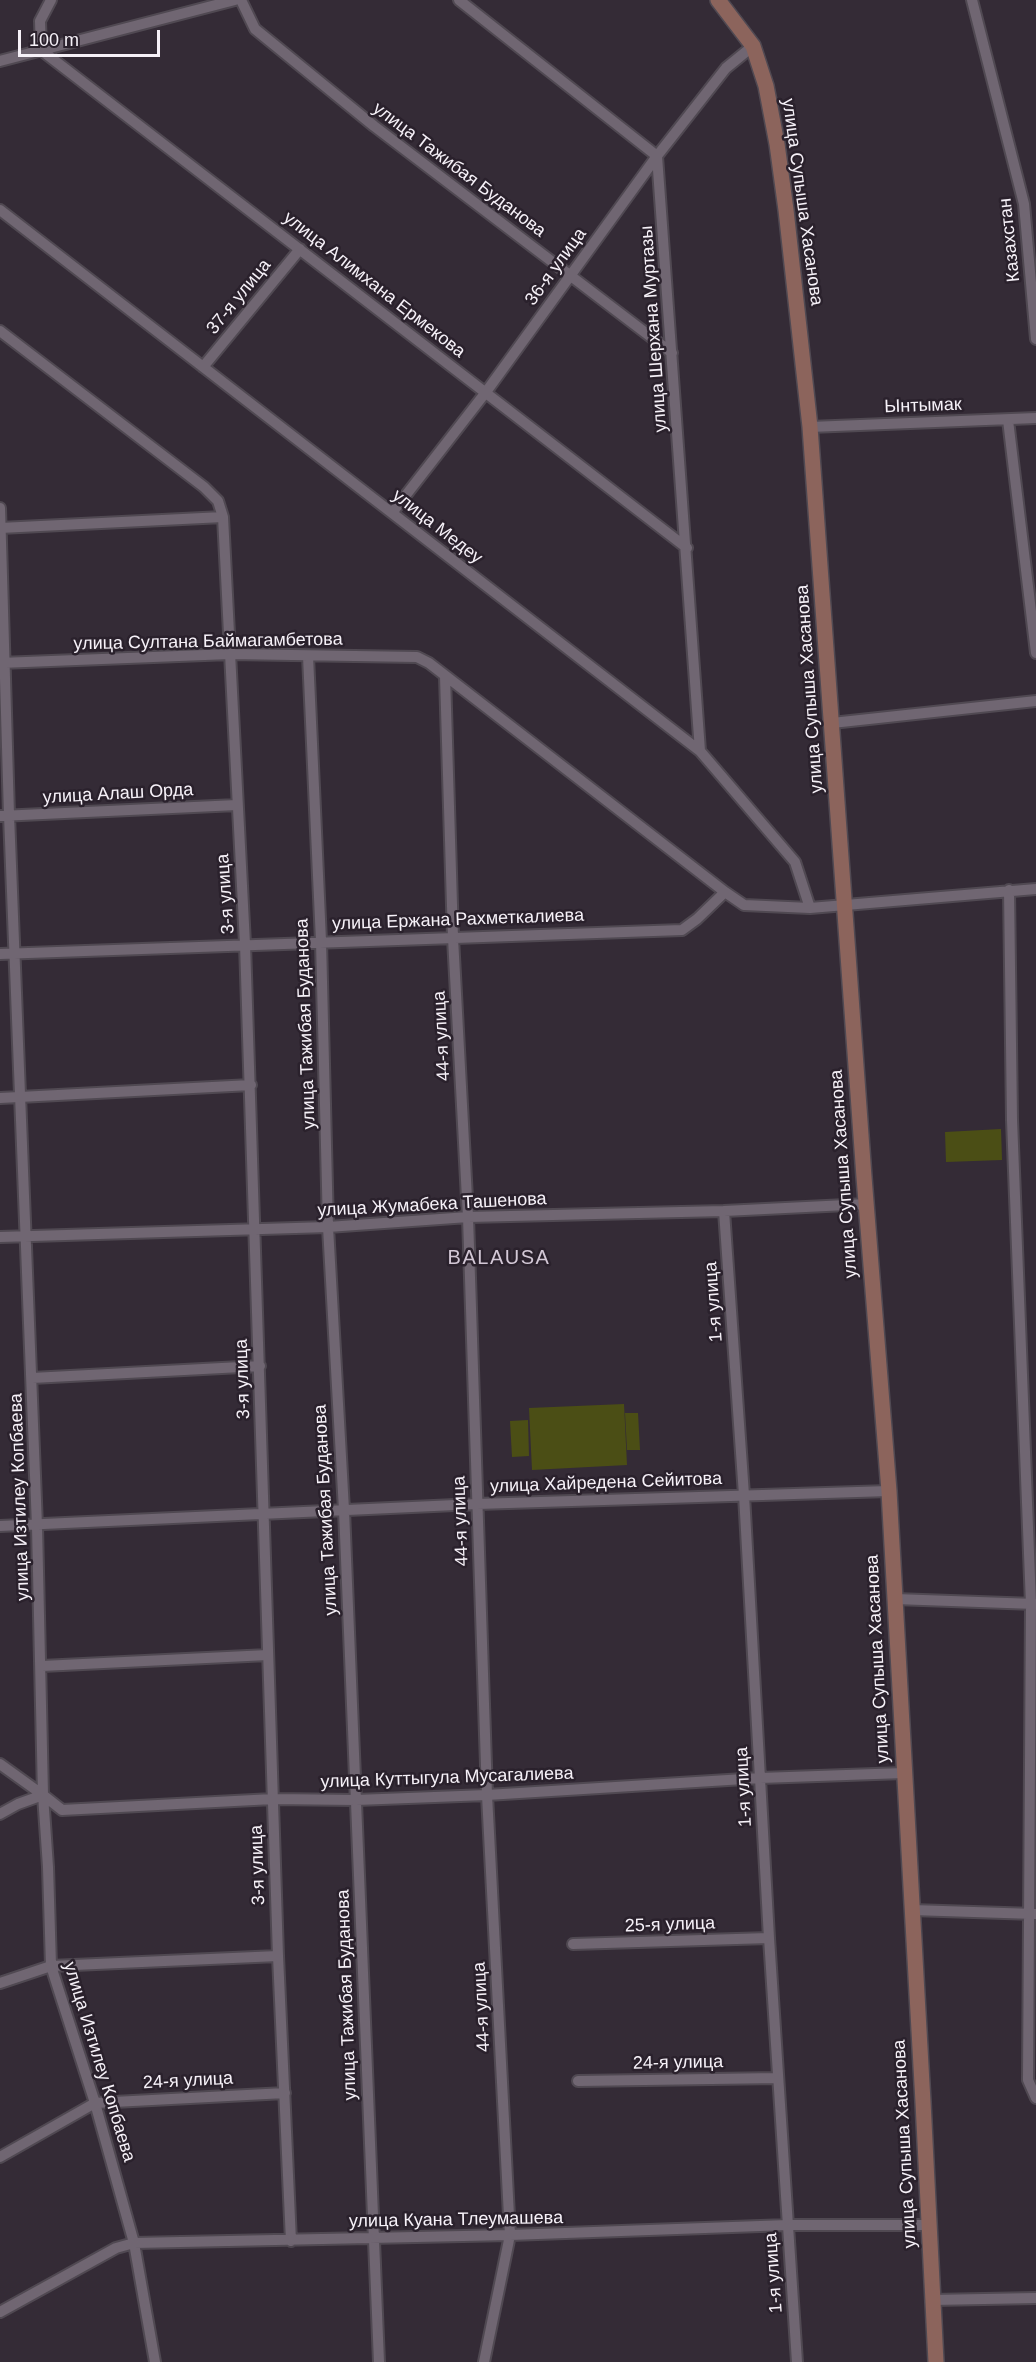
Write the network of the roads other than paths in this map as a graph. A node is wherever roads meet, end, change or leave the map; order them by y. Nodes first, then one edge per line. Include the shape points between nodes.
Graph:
1 (51, 0) edge
2 (235, 0) edge
3 (241, 0) edge
4 (459, 0) edge
5 (718, 0) edge
6 (972, 0) edge
7 (753, 46) junction
8 (41, 50) junction
9 (0, 61) edge
10 (657, 156) junction
11 (0, 210) edge
12 (300, 249) junction
13 (571, 276) junction
14 (0, 331) edge
15 (1036, 337) edge
16 (672, 353) junction
17 (203, 367) junction
18 (486, 392) junction
19 (1036, 418) edge
20 (1008, 420) junction
21 (810, 427) junction
22 (0, 508) edge
23 (392, 513) junction
24 (223, 517) junction
25 (1, 528) edge
26 (687, 548) junction
27 (1036, 653) edge
28 (230, 654) junction
29 (308, 656) junction
30 (2, 663) edge
31 (445, 676) junction
32 (1036, 701) edge
33 (832, 723) junction
34 (700, 751) junction
35 (237, 805) junction
36 (5, 816) edge
37 (1036, 889) edge
38 (1009, 890) junction
39 (725, 892) junction
40 (845, 905) junction
41 (810, 908) junction
42 (453, 938) junction
43 (321, 941) junction
44 (245, 944) junction
45 (16, 953) junction
46 (0, 954) edge
47 (251, 1085) junction
48 (22, 1097) junction
49 (0, 1098) edge
50 (867, 1204) junction
51 (724, 1211) junction
52 (468, 1217) junction
53 (328, 1227) junction
54 (255, 1228) junction
55 (27, 1235) junction
56 (0, 1237) edge
57 (260, 1366) junction
58 (32, 1378) junction
59 (889, 1491) junction
60 (744, 1495) junction
61 (477, 1504) junction
62 (344, 1510) junction
63 (264, 1514) junction
64 (0, 1526) edge
65 (38, 1526) junction
66 (895, 1599) junction
67 (1034, 1604) edge
68 (268, 1655) junction
69 (42, 1666) junction
70 (0, 1764) edge
71 (904, 1773) junction
72 (760, 1779) junction
73 (42, 1795) junction
74 (487, 1795) junction
75 (273, 1799) junction
76 (356, 1800) junction
77 (0, 1814) edge
78 (912, 1910) junction
79 (1033, 1914) edge
80 (769, 1938) junction
81 (573, 1944) dead end
82 (278, 1956) junction
83 (51, 1966) junction
84 (0, 1983) edge
85 (778, 2078) junction
86 (578, 2081) dead end
87 (285, 2092) junction
88 (1036, 2098) edge
89 (94, 2103) junction
90 (0, 2157) edge
91 (788, 2224) junction
92 (929, 2225) junction
93 (510, 2235) junction
94 (374, 2238) junction
95 (291, 2241) junction
96 (134, 2243) junction
97 (1036, 2298) edge
98 (932, 2300) junction
99 (0, 2312) edge
100 (155, 2362) edge
101 (379, 2362) edge
102 (484, 2362) edge
103 (797, 2362) edge
104 (936, 2362) edge

1 - 8 street via 40,21
2 - 8 street
3 - 13 street, улица Тажибая Буданова via 255,29 374,126
4 - 10 street
5 - 7 street, улица Супыша Хасанова
6 - 15 street, Казахстан via 1024,204
7 - 10 street, 36-я улица via 726,68
7 - 21 street, улица Супыша Хасанова via 766,86 777,144
8 - 9 street
8 - 12 street, улица Алимхана Ермекова
10 - 13 street, 36-я улица
10 - 16 street, улица Шерхана Муртазы
11 - 17 street, улица Медеу
12 - 17 street, 37-я улица
12 - 18 street, улица Алимхана Ермекова
13 - 16 street, улица Тажибая Буданова
13 - 18 street, 36-я улица
14 - 24 street via 204,487 218,501
16 - 26 street, улица Шерхана Муртазы
17 - 23 street, улица Медеу
18 - 23 street, 36-я улица
18 - 26 street, улица Алимхана Ермекова
19 - 20 street, Ынтымак
20 - 21 street, Ынтымак
20 - 27 street
21 - 33 street, улица Супыша Хасанова
22 - 25 street, улица Изтилеу Копбаева
23 - 34 street, улица Медеу
24 - 25 street
24 - 28 street, 3-я улица
25 - 30 street, улица Изтилеу Копбаева
26 - 34 street, улица Шерхана Муртазы
28 - 29 street, улица Султана Баймагамбетова
28 - 30 street, улица Султана Баймагамбетова
28 - 35 street, 3-я улица
29 - 31 street, улица Султана Баймагамбетова via 417,657
29 - 43 street, улица Тажибая Буданова
30 - 36 street, улица Изтилеу Копбаева
31 - 39 street
31 - 42 street, 44-я улица
32 - 33 street
33 - 40 street, улица Супыша Хасанова
34 - 41 street, улица Медеу via 795,862
35 - 36 street, улица Алаш Орда
35 - 44 street, 3-я улица
36 - 45 street, улица Изтилеу Копбаева
37 - 38 street
38 - 40 street
38 - 67 street via 1012,1120
39 - 41 street via 744,905
39 - 42 street, улица Ержана Рахметкалиева via 682,930
40 - 41 street
40 - 50 street, улица Супыша Хасанова
42 - 43 street, улица Ержана Рахметкалиева
42 - 52 street, 44-я улица
43 - 44 street, улица Ержана Рахметкалиева
43 - 53 street, улица Тажибая Буданова
44 - 45 street, улица Ержана Рахметкалиева
44 - 47 street, 3-я улица
45 - 46 street, улица Ержана Рахметкалиева
45 - 48 street, улица Изтилеу Копбаева
47 - 48 street
47 - 54 street, 3-я улица
48 - 49 street
48 - 55 street, улица Изтилеу Копбаева
50 - 51 street, улица Жумабека Ташенова
50 - 59 street, улица Супыша Хасанова
51 - 52 street, улица Жумабека Ташенова
51 - 60 street, 1-я улица
52 - 53 street, улица Жумабека Ташенова
52 - 61 street, 44-я улица
53 - 54 street, улица Жумабека Ташенова
53 - 62 street, улица Тажибая Буданова
54 - 55 street, улица Жумабека Ташенова
54 - 57 street, 3-я улица
55 - 56 street, улица Жумабека Ташенова
55 - 58 street, улица Изтилеу Копбаева
57 - 58 street
57 - 63 street, 3-я улица
58 - 65 street, улица Изтилеу Копбаева
59 - 60 street, улица Хайредена Сейитова
59 - 66 street, улица Супыша Хасанова
60 - 61 street, улица Хайредена Сейитова
60 - 72 street, 1-я улица
61 - 62 street, улица Хайредена Сейитова
61 - 74 street, 44-я улица
62 - 63 street, улица Хайредена Сейитова
62 - 76 street, улица Тажибая Буданова
63 - 65 street, улица Хайредена Сейитова
63 - 68 street, 3-я улица
64 - 65 street, улица Хайредена Сейитова
65 - 69 street, улица Изтилеу Копбаева
66 - 67 street
66 - 71 street, улица Супыша Хасанова
67 - 79 street
68 - 69 street
68 - 75 street, 3-я улица
69 - 73 street, улица Изтилеу Копбаева
70 - 73 street, улица Куттыгула Мусагалиева
71 - 72 street, улица Куттыгула Мусагалиева
71 - 78 street, улица Супыша Хасанова
72 - 74 street, улица Куттыгула Мусагалиева
72 - 80 street, 1-я улица
73 - 75 street, улица Куттыгула Мусагалиева via 62,1810
73 - 77 street
73 - 83 street, улица Изтилеу Копбаева
74 - 76 street, улица Куттыгула Мусагалиева
74 - 93 street, 44-я улица
75 - 76 street, улица Куттыгула Мусагалиева
75 - 82 street, 3-я улица
76 - 94 street, улица Тажибая Буданова
78 - 79 street
78 - 92 street, улица Супыша Хасанова
79 - 88 street via 1028,2080
80 - 81 street, 25-я улица
80 - 85 street, 1-я улица
82 - 83 street
82 - 87 street, 3-я улица
83 - 84 street
83 - 89 street, улица Изтилеу Копбаева
85 - 86 street, 24-я улица
85 - 91 street, 1-я улица
87 - 89 street, 24-я улица
87 - 95 street, 3-я улица
89 - 90 street, 24-я улица
89 - 96 street, улица Изтилеу Копбаева
91 - 92 street, улица Куана Тлеумашева
91 - 93 street, улица Куана Тлеумашева
91 - 103 street, 1-я улица
92 - 98 street, улица Супыша Хасанова
93 - 94 street, улица Куана Тлеумашева
93 - 102 street, 44-я улица
94 - 95 street, улица Куана Тлеумашева
94 - 101 street, улица Тажибая Буданова
95 - 96 street, улица Куана Тлеумашева
96 - 99 street, улица Куана Тлеумашева via 116,2248
96 - 100 street, улица Изтилеу Копбаева
97 - 98 street
98 - 104 street, улица Супыша Хасанова

